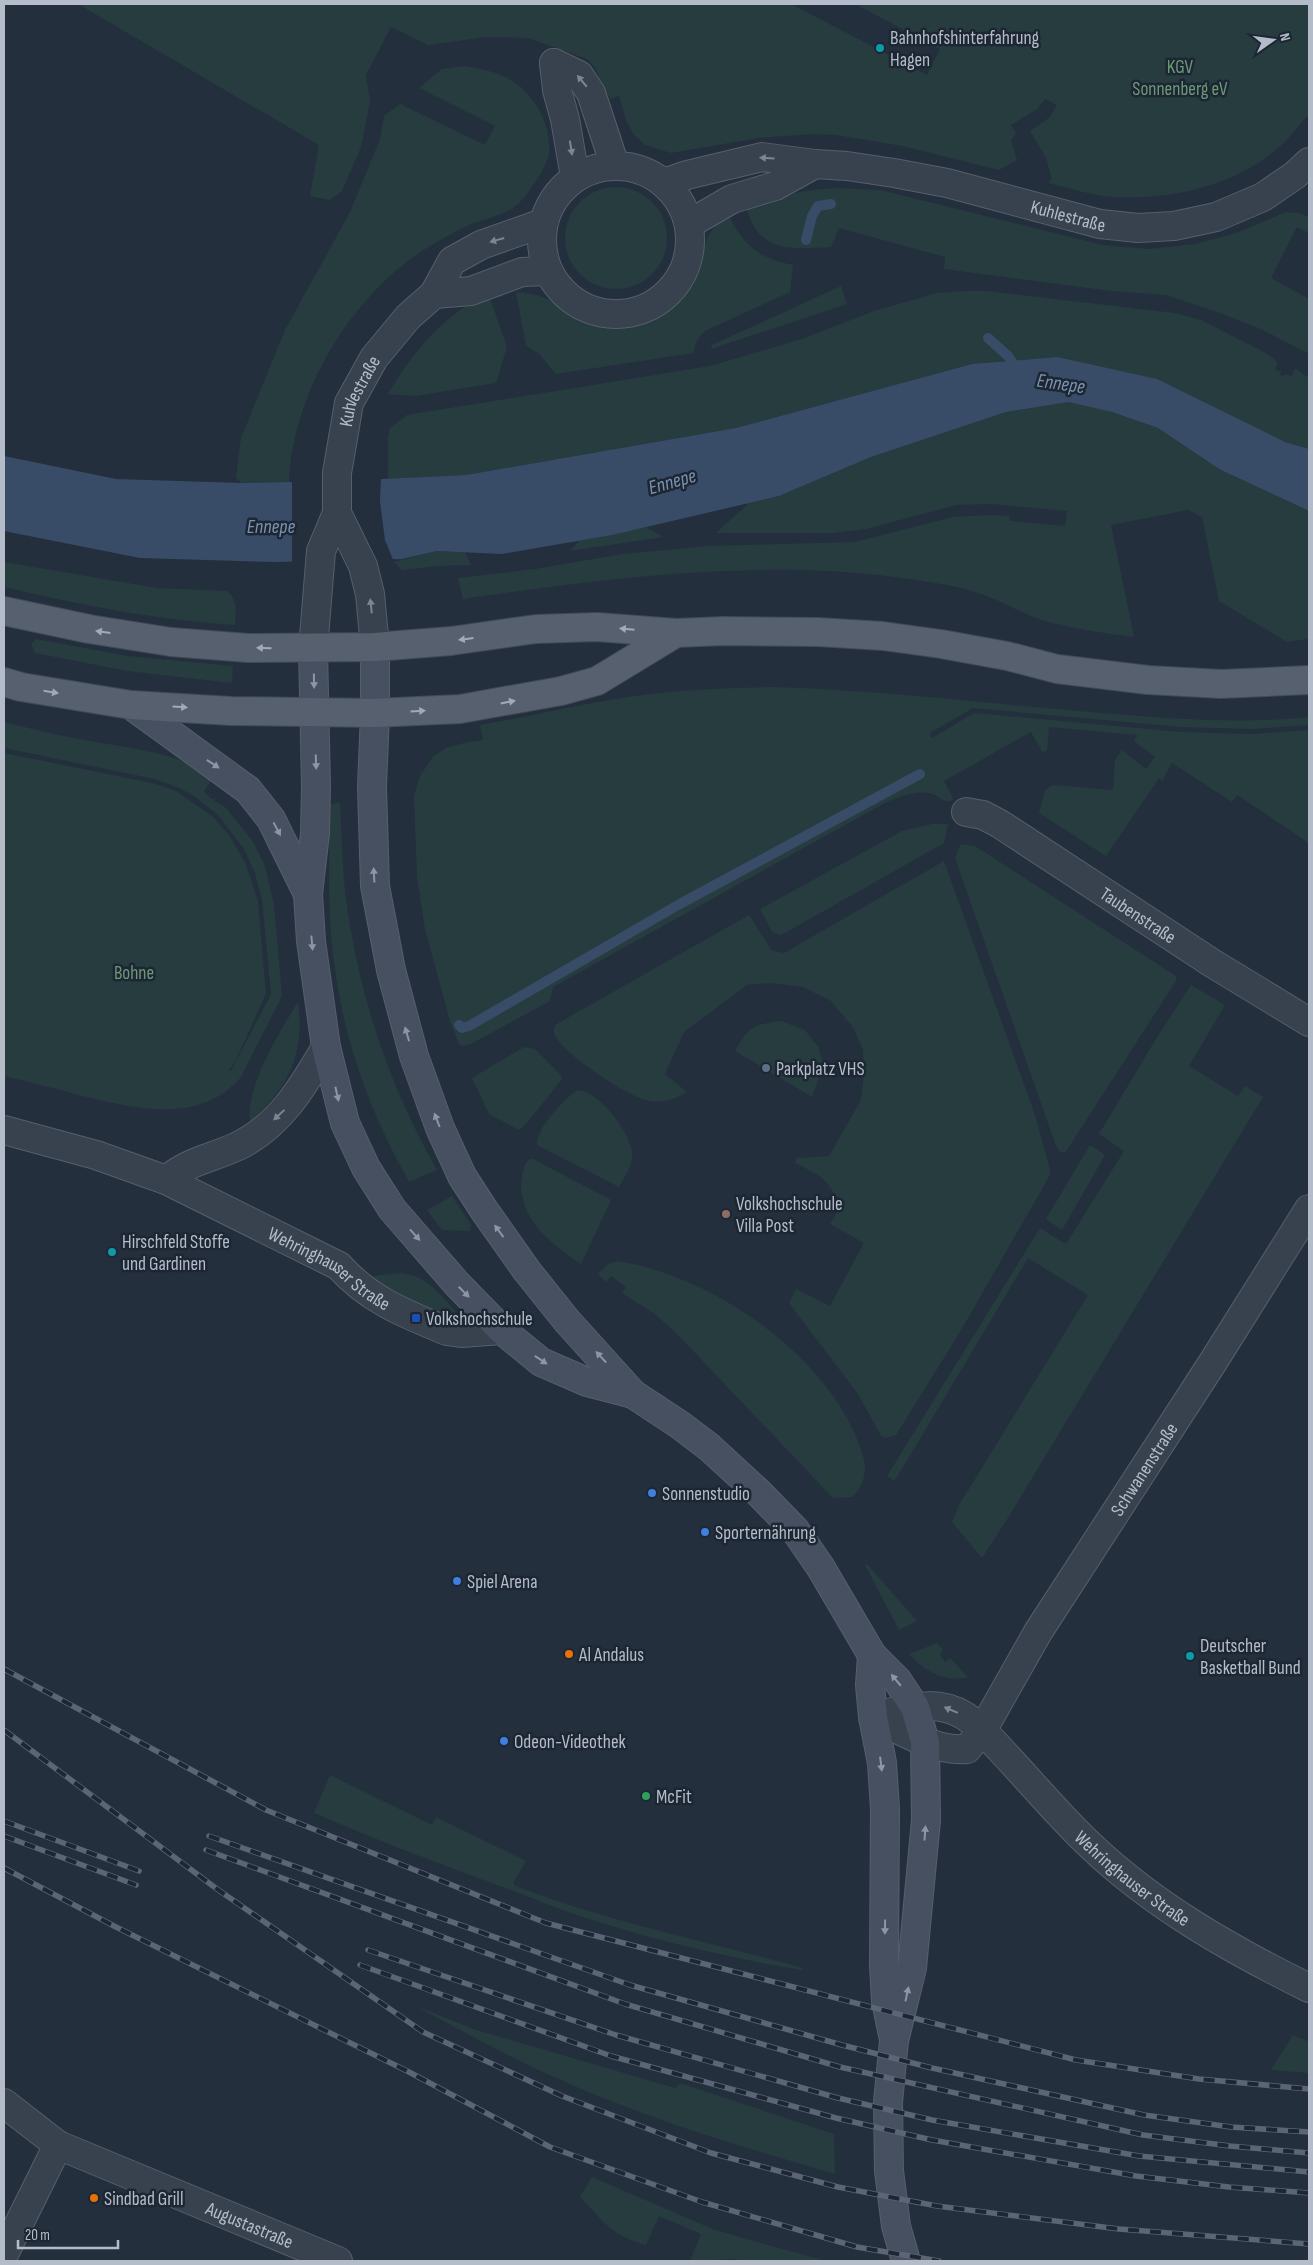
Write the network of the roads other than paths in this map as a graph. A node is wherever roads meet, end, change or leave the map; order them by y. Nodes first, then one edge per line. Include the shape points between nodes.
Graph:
1 (1309, 162) edge
2 (815, 164) junction
3 (615, 166) junction
4 (575, 177) junction
5 (664, 183) junction
6 (543, 223) junction
7 (689, 224) junction
8 (548, 271) junction
9 (434, 294) junction
10 (337, 513) junction
11 (4, 611) edge
12 (676, 634) junction
13 (375, 647) junction
14 (313, 649) junction
15 (1309, 680) edge
16 (4, 682) edge
17 (131, 705) junction
18 (314, 713) junction
19 (375, 714) junction
20 (966, 812) dead end
21 (308, 894) junction
22 (1309, 1022) edge
23 (326, 1046) junction
24 (4, 1130) edge
25 (166, 1180) junction
26 (1309, 1209) edge
27 (502, 1330) junction
28 (633, 1394) junction
29 (872, 1655) junction
30 (915, 1707) junction
31 (873, 1716) junction
32 (982, 1731) junction
33 (925, 1742) junction
34 (1309, 1988) edge
35 (894, 2041) junction
36 (4, 2103) edge
37 (58, 2145) junction
38 (4, 2254) edge
39 (338, 2261) edge
40 (906, 2261) edge

1 - 2 street, Kuhlestraße via 1263,196 1216,218 1174,226 1138,228 1100,224 938,182 847,166
2 -> 5 street, Kuhlestraße via 762,157
2 - 7 street via 775,186 732,199
3 - 4 street via 595,168
3 -> 4 street via 591,92 579,75 554,63 556,90 565,119
3 - 5 street via 643,171
4 - 6 street via 554,199
5 - 7 street via 680,202
6 - 8 street via 542,248
6 -> 9 street, Kuhlestraße via 481,245 452,261
7 - 8 street via 689,253 680,278 662,298 639,311 612,314 586,308 564,293
8 - 9 street via 522,272 471,291
9 - 10 street, Kuhlestraße via 408,317 374,358 349,403 337,474
13 -> 10 street, Kuhlestraße via 370,594 363,566
10 - 14 street, Kuhlestraße via 321,551
14 -> 11 main road via 171,642 28,618
12 -> 13 main road via 597,627 536,629
12 - 15 main road via 759,631 848,633 941,644 1098,675 1183,682
19 -> 12 main road via 460,710 561,691 597,681
13 - 14 main road
13 - 19 main road
14 -> 18 main road
16 -> 17 main road
17 -> 18 main road
17 -> 21 main road via 248,790 271,819
18 - 19 main road
18 -> 21 main road via 316,833
28 -> 19 main road via 567,1321 484,1210 454,1160 419,1072 399,1004 375,886 372,786
20 - 22 street, Taubenstraße via 983,815 1000,824 1212,963
21 -> 23 main road via 315,975
23 -> 25 street via 304,1085 262,1132 238,1146 182,1167
23 -> 27 main road via 338,1102 366,1168 392,1209
24 - 25 street, Wehringhauser Straße via 96,1155
25 - 27 street, Wehringhauser Straße via 339,1266 370,1295 447,1331
26 - 32 street, Schwanenstraße via 1038,1632
27 -> 28 main road via 542,1362 587,1382
28 - 29 main road via 709,1447 795,1530
30 -> 29 main road via 897,1680
29 - 31 main road
30 - 31 street
32 -> 30 street via 965,1716 948,1708 932,1705
30 - 33 main road
31 - 33 street, Schwanenstraße
31 -> 35 main road via 882,1772 886,2001
32 - 33 street, Schwanenstraße via 967,1749 957,1750
32 - 34 street, Wehringhauser Straße via 1091,1847 1151,1895 1255,1961
35 -> 33 main road via 912,1968 920,1907 926,1820
35 - 40 main road via 888,2102 889,2171 896,2226
36 - 37 street, Augustastraße
37 - 38 street
37 - 39 street, Augustastraße

